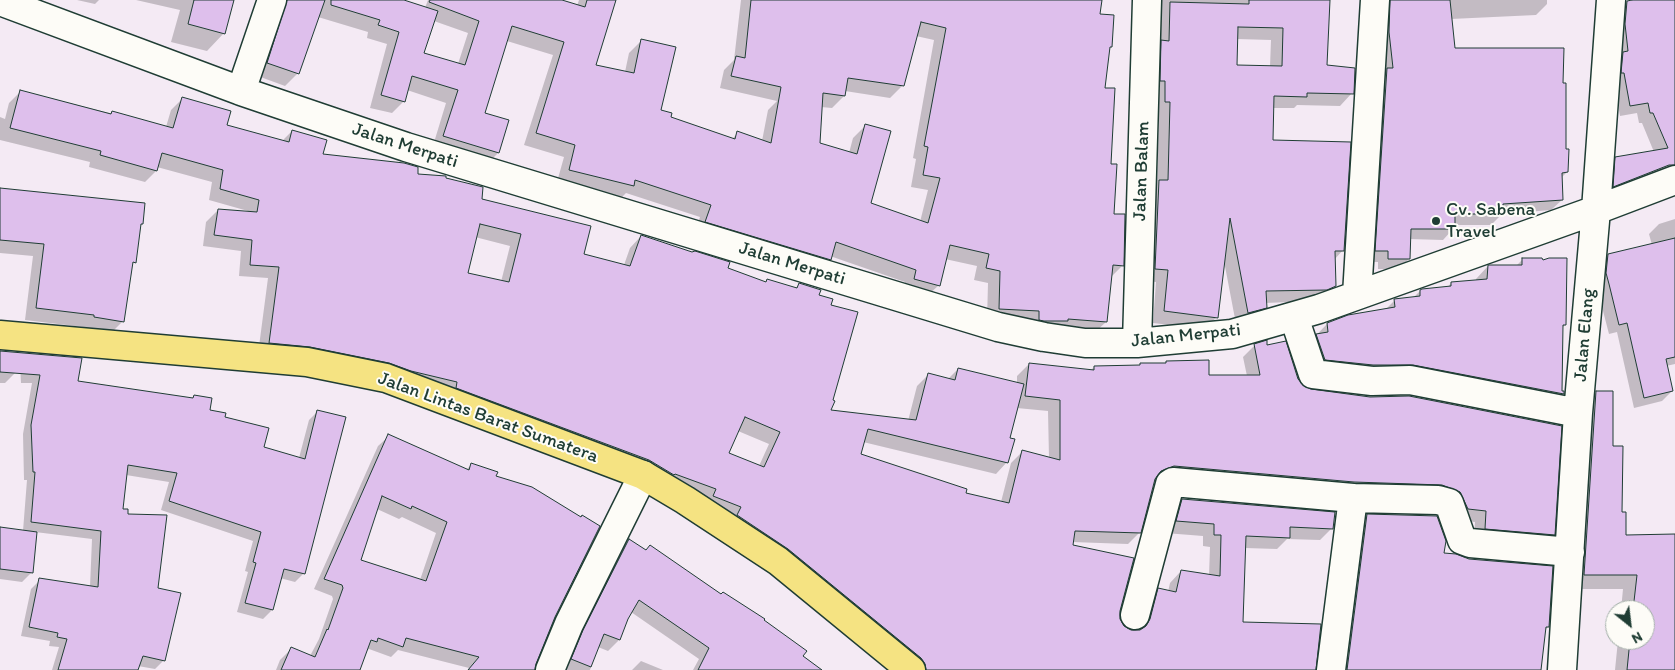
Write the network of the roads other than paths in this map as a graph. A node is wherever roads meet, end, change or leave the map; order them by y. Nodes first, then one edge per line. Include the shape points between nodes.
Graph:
1 (272, 0) edge
2 (1147, 0) edge
3 (1374, 0) edge
4 (1611, 0) edge
5 (0, 1) edge
6 (241, 91) junction
7 (1675, 180) edge
8 (1596, 210) junction
9 (1357, 295) junction
10 (1294, 317) junction
11 (0, 336) edge
12 (1138, 343) junction
13 (1578, 413) junction
14 (643, 475) junction
15 (1353, 498) junction
16 (1570, 552) junction
17 (1135, 615) dead end
18 (550, 670) edge
19 (912, 670) edge
20 (1331, 670) edge
21 (1562, 670) edge

1 - 6 street
2 - 12 street, Jalan Balam
3 - 9 street
4 - 8 street, Jalan Elang
5 - 6 street, Jalan Merpati
6 - 12 street, Jalan Merpati via 416,150 998,327 1085,343
7 - 8 street, Jalan Merpati
8 - 9 street, Jalan Merpati
8 - 13 street, Jalan Elang
9 - 10 street, Jalan Merpati
10 - 12 street, Jalan Merpati via 1232,334
10 - 13 street via 1312,374 1372,381 1410,380
11 - 14 highway, Jalan Lintas Barat Sumatera via 307,362 386,378
13 - 16 street, Jalan Elang
14 - 18 street via 569,624
14 - 19 highway, Jalan Lintas Barat Sumatera via 778,561
15 - 16 street via 1438,500 1449,503 1462,540
15 - 17 street via 1173,482
15 - 20 street
16 - 21 street, Jalan Elang

